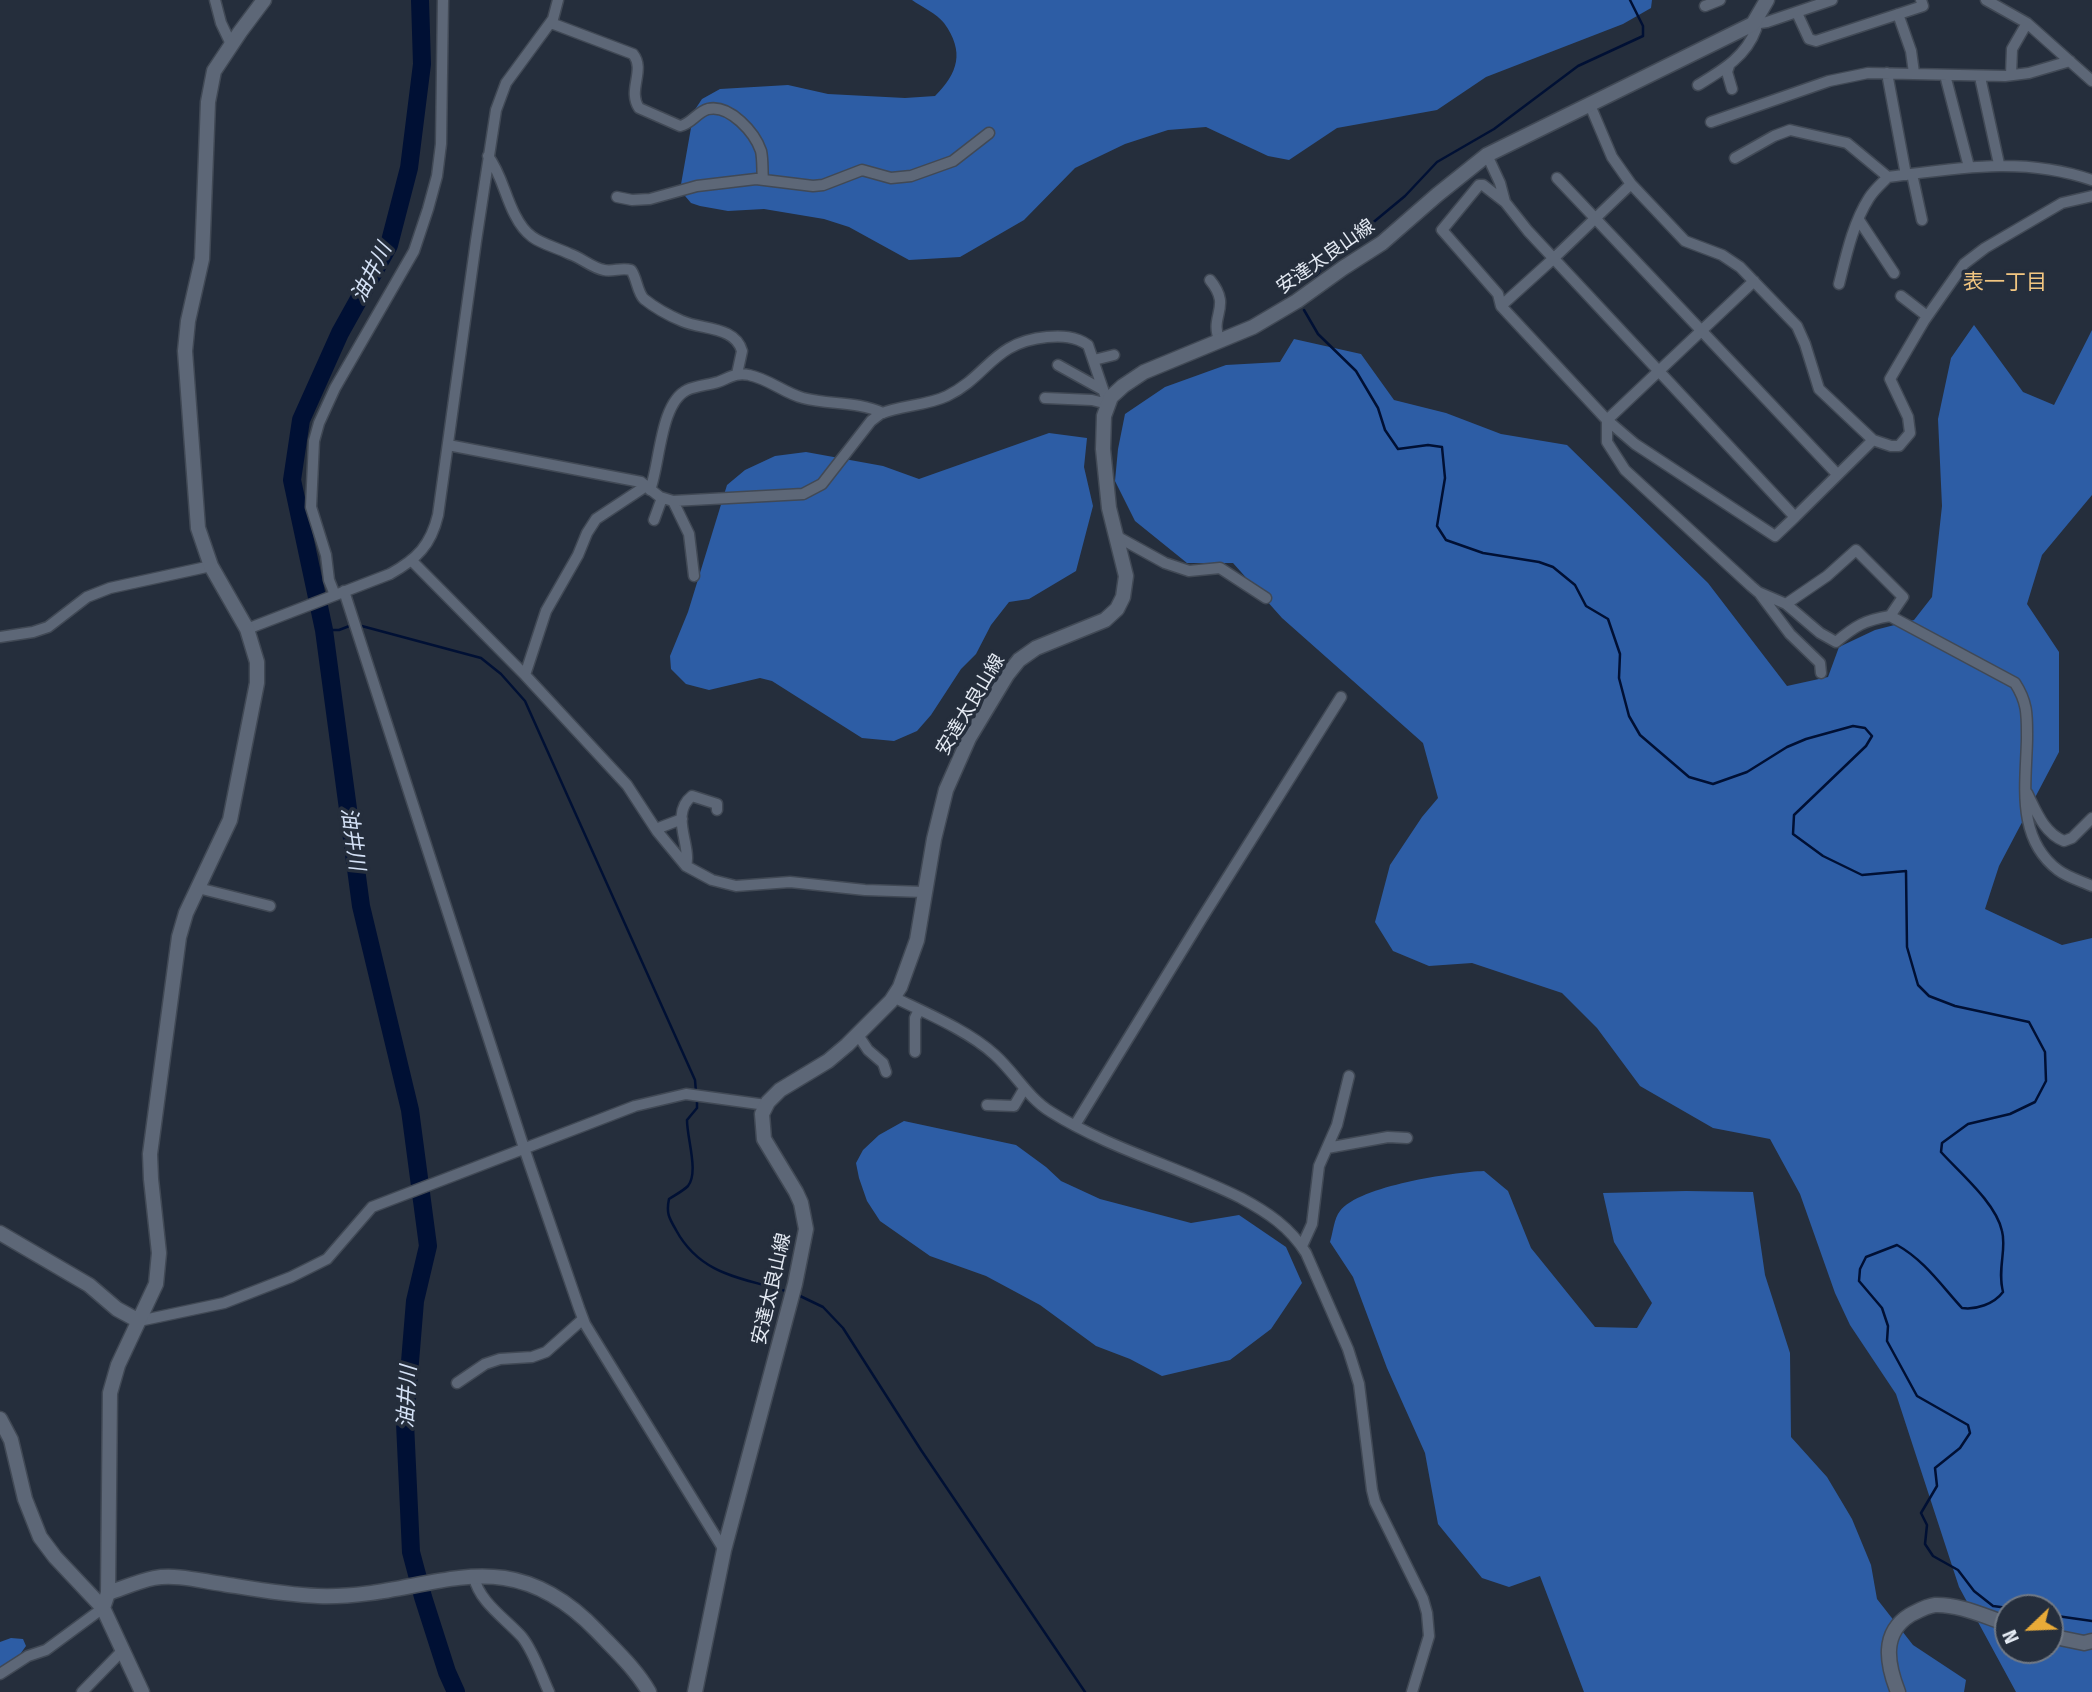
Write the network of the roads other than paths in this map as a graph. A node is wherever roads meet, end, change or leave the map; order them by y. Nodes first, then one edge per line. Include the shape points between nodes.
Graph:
1 (215, 0) edge
2 (264, 0) edge
3 (443, 0) edge
4 (558, 0) edge
5 (1718, 0) edge
6 (1767, 0) edge
7 (1832, 0) edge
8 (1922, 0) edge
9 (1986, 0) edge
10 (1705, 6) dead end
11 (1797, 13) junction
12 (1898, 14) junction
13 (551, 23) junction
14 (2027, 23) junction
15 (1753, 24) junction
16 (231, 44) junction
17 (2070, 61) junction
18 (1730, 66) junction
19 (1888, 73) junction
20 (1914, 73) junction
21 (1945, 75) junction
22 (2011, 75) junction
23 (1980, 77) junction
24 (2092, 82) edge
25 (1698, 85) dead end
26 (1732, 89) dead end
27 (1590, 105) junction
28 (1712, 122) dead end
29 (989, 133) dead end
30 (1487, 155) junction
31 (488, 156) junction
32 (1735, 158) dead end
33 (2000, 164) junction
34 (1969, 167) junction
35 (1909, 175) junction
36 (1888, 177) junction
37 (1557, 178) dead end
38 (763, 179) junction
39 (2092, 180) edge
40 (1631, 184) junction
41 (2092, 196) edge
42 (617, 197) dead end
43 (1505, 202) junction
44 (1596, 218) junction
45 (1859, 220) junction
46 (1922, 220) dead end
47 (1553, 259) junction
48 (1894, 273) dead end
49 (1210, 280) dead end
50 (1754, 281) junction
51 (1839, 284) dead end
52 (1901, 296) dead end
53 (1501, 306) junction
54 (1927, 316) junction
55 (1703, 332) junction
56 (1220, 342) junction
57 (1114, 355) dead end
58 (1094, 360) junction
59 (1058, 365) dead end
60 (1660, 372) junction
61 (737, 374) junction
62 (1106, 397) junction
63 (1045, 398) dead end
64 (883, 413) junction
65 (1607, 420) junction
66 (1873, 440) junction
67 (448, 445) junction
68 (1837, 474) junction
69 (648, 488) junction
70 (667, 500) junction
71 (1795, 516) junction
72 (654, 520) dead end
73 (1116, 536) junction
74 (412, 561) junction
75 (211, 566) junction
76 (694, 576) dead end
77 (1758, 592) junction
78 (335, 595) junction
79 (1266, 598) dead end
80 (1786, 604) junction
81 (1890, 616) junction
82 (247, 629) junction
83 (0, 637) edge
84 (1821, 673) dead end
85 (524, 675) junction
86 (1341, 697) dead end
87 (2026, 791) junction
88 (717, 810) dead end
89 (2092, 818) edge
90 (682, 819) junction
91 (656, 829) junction
92 (686, 866) junction
93 (2092, 886) edge
94 (198, 888) junction
95 (925, 892) junction
96 (270, 906) dead end
97 (893, 997) junction
98 (919, 1010) junction
99 (858, 1035) junction
100 (915, 1052) dead end
101 (886, 1072) dead end
102 (1349, 1076) dead end
103 (1024, 1089) junction
104 (766, 1105) junction
105 (987, 1105) dead end
106 (1075, 1125) junction
107 (1406, 1138) dead end
108 (524, 1148) junction
109 (1327, 1148) junction
110 (0, 1233) edge
111 (1302, 1246) junction
112 (583, 1318) junction
113 (139, 1321) junction
114 (457, 1383) dead end
115 (0, 1419) edge
116 (724, 1550) junction
117 (474, 1577) junction
118 (108, 1593) junction
119 (103, 1608) junction
120 (1994, 1620) edge
121 (2064, 1639) edge
122 (2092, 1641) edge
123 (122, 1651) junction
124 (0, 1675) edge
125 (82, 1692) edge
126 (142, 1692) edge
127 (549, 1692) edge
128 (649, 1692) edge
129 (695, 1692) edge
130 (1412, 1692) edge
131 (1898, 1692) edge

1 - 16 street
2 - 16 street
3 - 78 street via 441,144 428,209 414,251 335,388 314,441 311,507
4 - 13 street
5 - 10 street
6 - 15 street
7 - 11 street
8 - 12 street via 1923,6
9 - 14 street
11 - 12 street via 1812,41
11 - 15 street
12 - 20 street
13 - 31 street via 501,93
13 - 38 street via 633,54 638,62 634,97 639,108 680,126 706,110 730,114 750,130 757,143
14 - 17 street
14 - 22 street via 2012,48
15 - 18 street via 1753,35
15 - 27 street, 安達太良山線
16 - 75 street via 214,71 208,102 202,259 185,351 196,513
17 - 22 street
17 - 24 street
18 - 25 street
18 - 26 street via 1727,72
19 - 20 street
19 - 28 street via 1829,81
19 - 35 street
20 - 21 street
21 - 23 street
21 - 34 street
22 - 23 street
23 - 33 street
27 - 30 street, 安達太良山線
27 - 40 street via 1612,157
29 - 38 street via 953,161 911,176 891,178 862,170 813,186
30 - 43 street
30 - 56 street, 安達太良山線 via 1382,243 1272,317
31 - 61 street via 514,214 530,237 600,270 631,270 641,296 649,302 682,321 736,340 742,351
31 - 67 street
32 - 36 street via 1790,130 1847,143
33 - 34 street
33 - 39 street
34 - 35 street
35 - 36 street
35 - 46 street
36 - 45 street via 1869,198
37 - 44 street
38 - 42 street via 697,186 643,200
40 - 44 street
40 - 50 street via 1685,241 1722,255
41 - 54 street via 2062,203 1985,248 1964,264
43 - 47 street
43 - 53 street via 1479,186 1442,230 1498,293
44 - 47 street
44 - 55 street
45 - 48 street
45 - 51 street
47 - 53 street
47 - 60 street
49 - 56 street via 1222,304 1215,327
50 - 55 street
50 - 66 street via 1797,326 1819,389
52 - 54 street
53 - 65 street
54 - 66 street via 1890,379 1908,417 1910,433 1899,446
55 - 60 street
55 - 68 street
56 - 62 street, 安達太良山線 via 1144,373
57 - 58 street
58 - 62 street
58 - 64 street via 1088,345 1066,336 1029,339 999,353 946,396
59 - 62 street
60 - 65 street
60 - 71 street
61 - 64 street via 760,378 805,399 869,406
61 - 69 street via 680,394 666,422 656,475
62 - 63 street
62 - 73 street, 安達太良山線 via 1103,449
64 - 70 street via 811,492
65 - 71 street via 1635,444 1775,536
65 - 77 street via 1607,442 1625,470
66 - 68 street
67 - 69 street via 641,482
67 - 74 street via 435,527
68 - 71 street
69 - 70 street
69 - 85 street via 596,519 545,611
70 - 72 street
70 - 76 street via 689,534
73 - 79 street via 1189,571 1220,568
73 - 95 street, 安達太良山線 via 1126,576 1123,597 1105,620 1036,648 1007,675 969,738 946,790
74 - 78 street
74 - 85 street
75 - 82 street
75 - 83 street via 110,588 86,597 48,627
77 - 80 street
77 - 84 street via 1790,634 1820,663
78 - 82 street
78 - 108 street via 355,624
80 - 81 street via 1836,642 1856,625
80 - 81 street via 1856,550 1903,597
81 - 87 street via 2015,683 2024,696 2027,713
82 - 94 street via 257,662 257,683 241,770 230,820
85 - 91 street via 627,785
86 - 106 street
87 - 89 street via 2056,838 2072,838
87 - 93 street via 2027,821 2039,849 2058,870
88 - 90 street via 717,804 692,796
90 - 91 street
90 - 92 street
91 - 92 street
92 - 95 street via 736,886 789,882
94 - 96 street
94 - 113 street via 179,937 150,1154 159,1253 156,1284
95 - 97 street, 安達太良山線 via 908,971
97 - 98 street
97 - 99 street, 安達太良山線
98 - 100 street
98 - 103 street via 995,1055
99 - 101 street
99 - 104 street, 安達太良山線
102 - 109 street
103 - 105 street via 1013,1106
103 - 106 street via 1048,1111
104 - 108 street via 686,1094 665,1097
104 - 116 street, 安達太良山線 via 764,1139 796,1192 806,1229
106 - 111 street via 1264,1210
107 - 109 street
108 - 112 street
108 - 113 street via 372,1206 315,1267 224,1303
109 - 111 street via 1319,1166 1312,1224
110 - 113 street via 89,1285
111 - 130 street via 1359,1384 1375,1502 1426,1606 1429,1636
112 - 114 street via 546,1352 485,1364
112 - 116 street
113 - 118 street via 110,1393
115 - 119 street via 11,1440 40,1537
116 - 129 street, 安達太良山線
117 - 118 street via 347,1596 188,1578 156,1578
117 - 127 street via 490,1605 527,1645
117 - 128 street via 501,1577 556,1597 590,1624
118 - 119 street
119 - 123 street
119 - 124 street via 46,1650
120 - 131 street via 1934,1605 1903,1620 1888,1646 1888,1663
121 - 122 street
123 - 125 street
123 - 126 street

